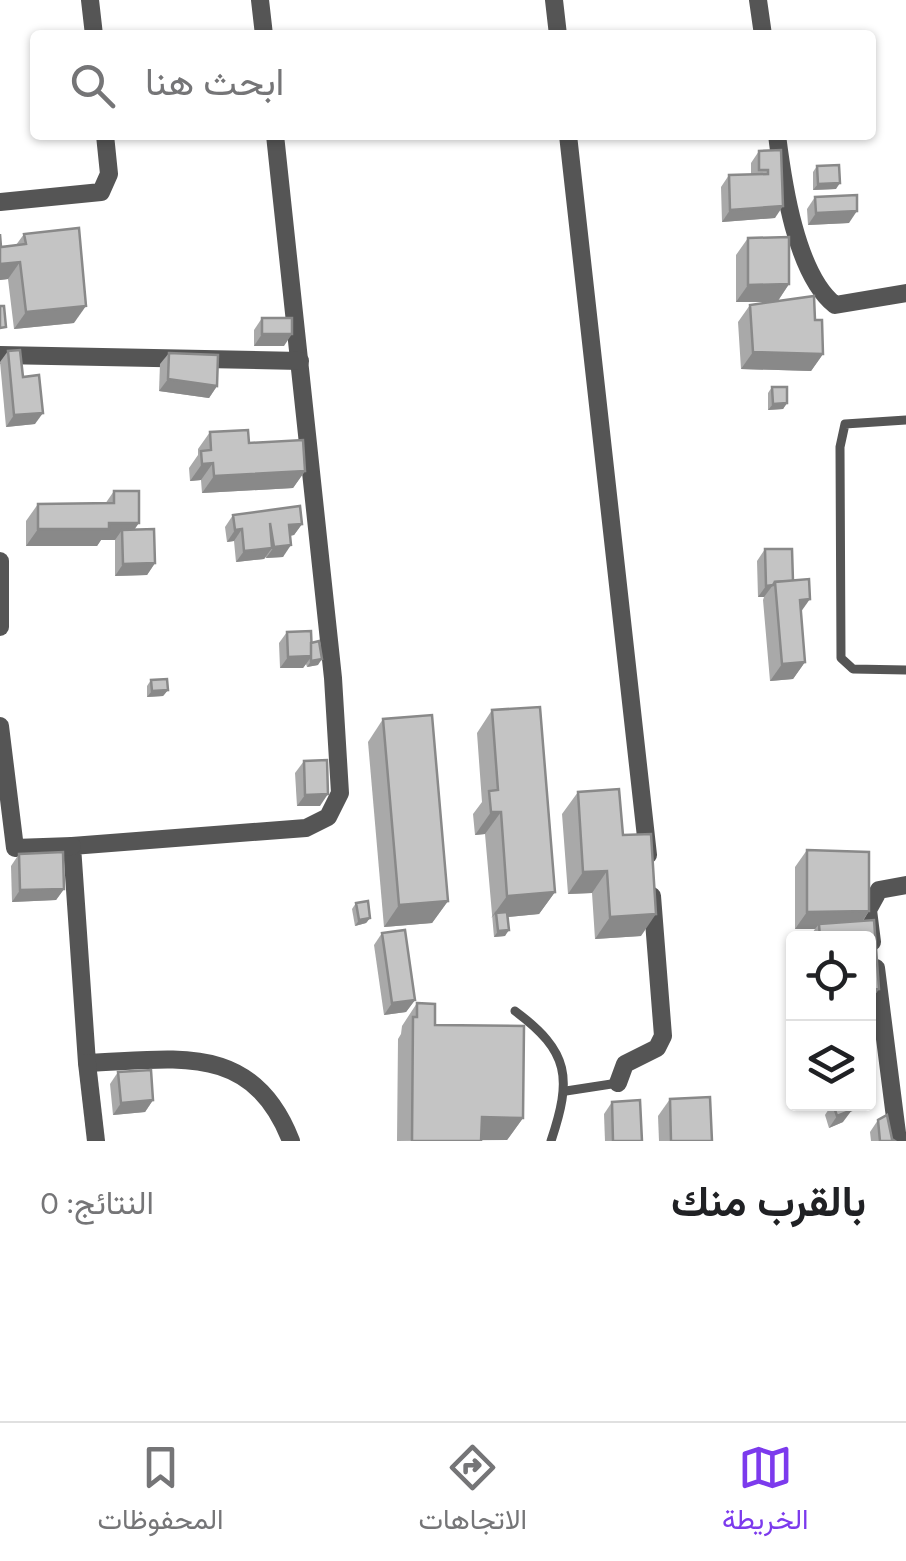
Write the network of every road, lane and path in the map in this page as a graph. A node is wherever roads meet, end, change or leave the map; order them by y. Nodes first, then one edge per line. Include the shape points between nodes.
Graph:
1 (90, 0) edge
2 (260, 0) edge
3 (554, 0) edge
4 (758, 0) edge
5 (93, 30) edge
6 (263, 30) edge
7 (557, 30) edge
8 (762, 30) edge
9 (106, 140) edge
10 (276, 140) edge
11 (569, 140) edge
12 (778, 140) edge
13 (0, 202) edge
14 (906, 293) edge
15 (0, 355) edge
16 (300, 362) junction
17 (906, 420) edge
18 (0, 562) edge
19 (0, 627) edge
20 (906, 670) edge
21 (0, 726) edge
22 (72, 846) junction
23 (7, 848) edge
24 (906, 885) edge
25 (516, 1010) dead end
26 (87, 1064) junction
27 (618, 1084) joint
28 (566, 1091) junction
29 (96, 1141) edge
30 (291, 1141) edge
31 (551, 1141) edge
32 (898, 1141) edge

1 - 5 street
2 - 6 street
3 - 7 street
4 - 8 street
9 - 13 street via 109,174 101,192
10 - 16 street
11 - 27 street via 664,1024 657,1048 625,1064
12 - 14 street via 796,236 823,296 836,305
15 - 16 street
16 - 22 street via 340,794 328,818 306,828
17 - 20 lane via 845,424 840,447 842,658 853,669
18 - 19 street
21 - 23 street
22 - 23 street
22 - 26 street
24 - 32 street via 878,890 868,910
25 - 28 lane via 544,1032 557,1053
26 - 29 street
26 - 30 street via 215,1062 249,1082
27 - 28 lane
28 - 31 lane

